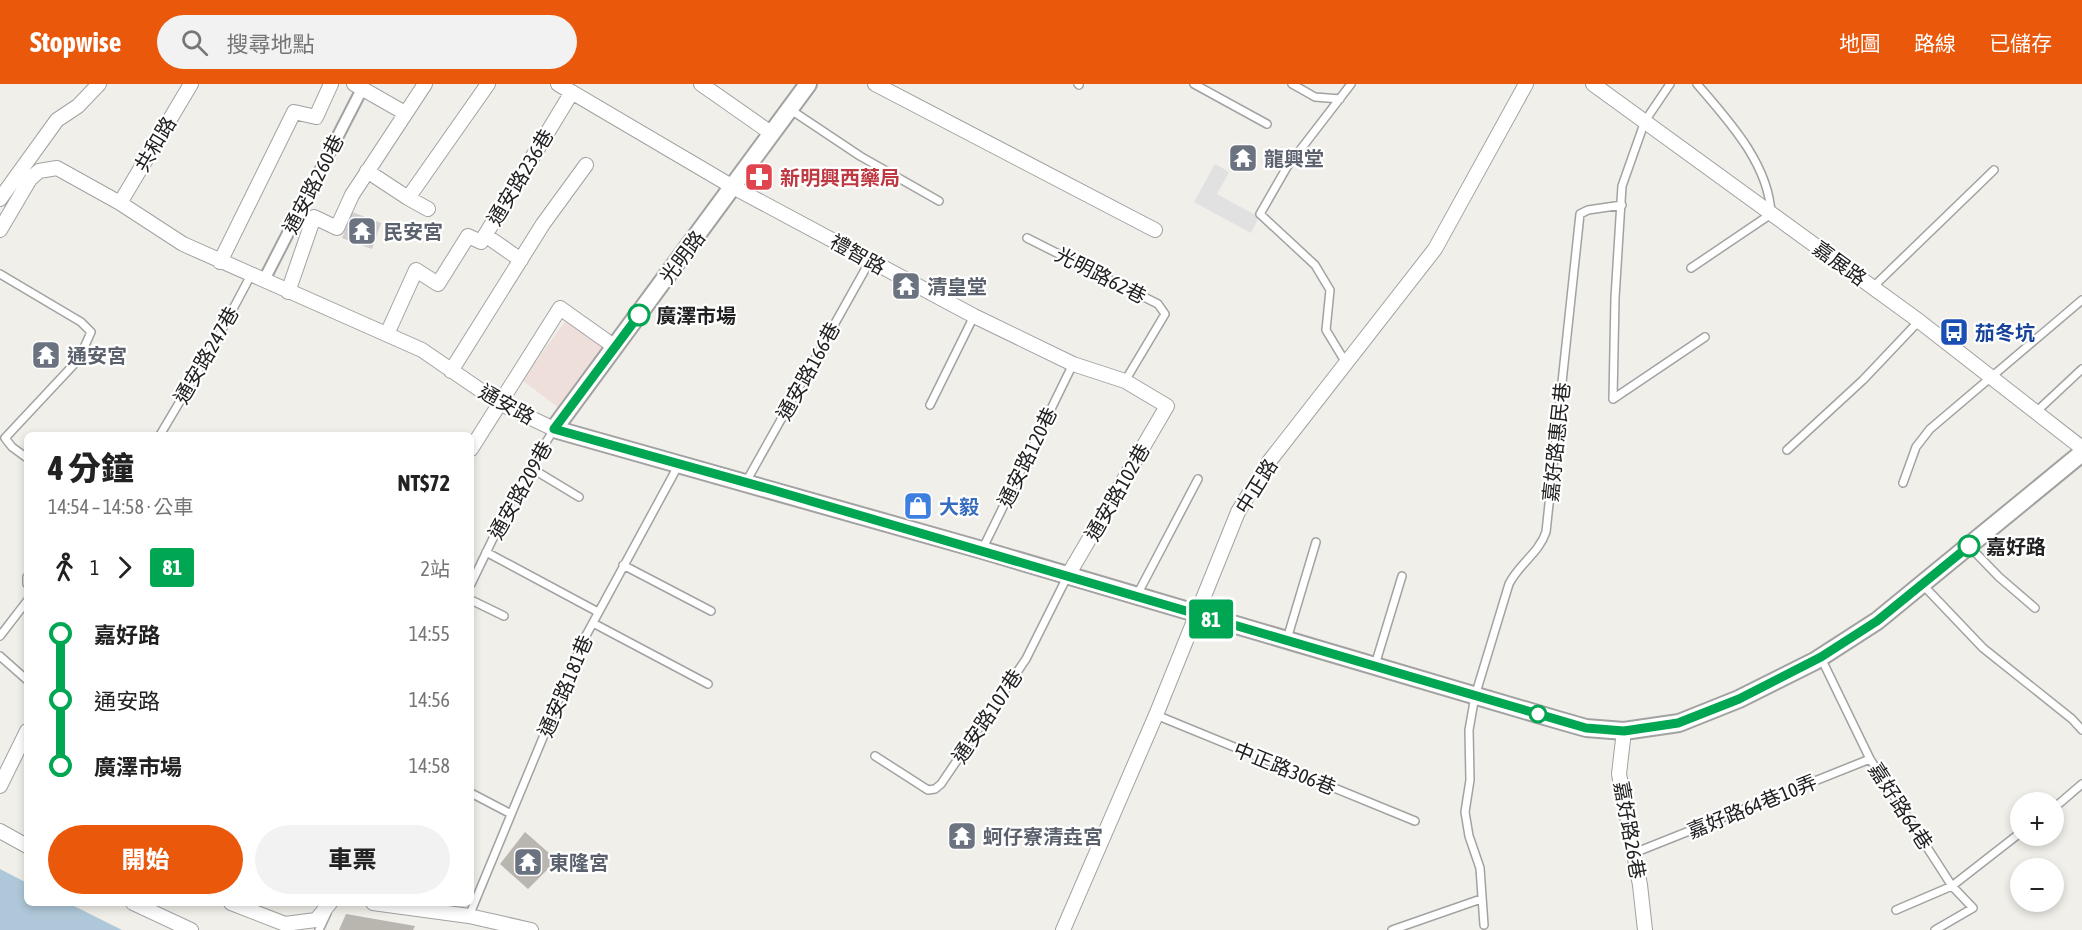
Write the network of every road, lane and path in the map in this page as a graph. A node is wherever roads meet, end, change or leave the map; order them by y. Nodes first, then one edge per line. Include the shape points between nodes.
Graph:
1 (99, 84) edge
2 (191, 84) edge
3 (331, 84) edge
4 (425, 84) edge
5 (488, 84) edge
6 (558, 84) edge
7 (701, 84) edge
8 (808, 84) edge
9 (875, 84) edge
10 (1194, 84) edge
11 (1292, 84) edge
12 (1351, 84) edge
13 (1526, 84) edge
14 (1593, 84) edge
15 (1670, 84) edge
16 (1697, 84) edge
17 (358, 86) edge
18 (572, 92) junction
19 (1340, 99) junction
20 (789, 108) junction
21 (405, 113) junction
22 (1645, 121) junction
23 (1267, 124) dead end
24 (771, 133) junction
25 (586, 165) dead end
26 (1994, 170) dead end
27 (367, 171) junction
28 (733, 188) junction
29 (408, 198) junction
30 (0, 199) edge
31 (939, 201) dead end
32 (120, 203) junction
33 (1622, 205) junction
34 (428, 209) dead end
35 (1771, 214) junction
36 (0, 230) edge
37 (1155, 230) dead end
38 (485, 235) junction
39 (1027, 238) dead end
40 (871, 259) junction
41 (521, 260) junction
42 (220, 262) junction
43 (1691, 268) dead end
44 (0, 274) edge
45 (257, 277) junction
46 (1873, 287) junction
47 (288, 292) junction
48 (2082, 300) edge
49 (974, 316) junction
50 (1919, 321) junction
51 (387, 334) junction
52 (1705, 338) dead end
53 (615, 347) junction
54 (1073, 364) junction
55 (1347, 364) junction
56 (2082, 369) edge
57 (451, 371) junction
58 (1990, 376) junction
59 (1125, 381) junction
60 (499, 403) junction
61 (930, 405) dead end
62 (1167, 406) joint
63 (2036, 412) junction
64 (554, 429) junction
65 (162, 432) edge
66 (474, 444) edge
67 (2082, 448) edge
68 (1787, 450) dead end
69 (2082, 453) edge
70 (24, 456) edge
71 (679, 464) junction
72 (531, 468) junction
73 (1198, 479) dead end
74 (746, 482) junction
75 (1903, 483) dead end
76 (579, 497) dead end
77 (1316, 542) dead end
78 (1969, 546) junction
79 (982, 550) junction
80 (486, 552) junction
81 (623, 565) junction
82 (1402, 576) dead end
83 (1067, 577) junction
84 (474, 578) edge
85 (1922, 584) junction
86 (1137, 595) junction
87 (474, 601) edge
88 (24, 605) edge
89 (2035, 608) dead end
90 (711, 611) dead end
91 (598, 612) junction
92 (1195, 615) junction
93 (504, 616) dead end
94 (593, 623) junction
95 (0, 636) edge
96 (1287, 639) junction
97 (0, 656) edge
98 (1821, 657) junction
99 (1375, 664) junction
100 (24, 677) edge
101 (708, 684) dead end
102 (1475, 696) junction
103 (1156, 715) junction
104 (2082, 730) edge
105 (1624, 731) junction
106 (24, 736) edge
107 (875, 756) dead end
108 (1870, 759) junction
109 (2082, 784) edge
110 (0, 786) edge
111 (474, 795) edge
112 (2064, 799) edge
113 (511, 814) junction
114 (1415, 821) dead end
115 (0, 831) edge
116 (2010, 841) edge
117 (24, 844) edge
118 (1634, 853) junction
119 (1952, 886) junction
120 (1481, 899) junction
121 (474, 904) edge
122 (140, 906) edge
123 (239, 906) edge
124 (328, 906) edge
125 (330, 906) edge
126 (395, 906) edge
127 (473, 906) edge
128 (1896, 910) dead end
129 (469, 916) junction
130 (1484, 925) dead end
131 (191, 930) edge
132 (319, 930) edge
133 (461, 930) edge
134 (531, 930) edge
135 (1063, 930) edge
136 (1392, 930) edge
137 (1645, 930) edge
138 (1935, 930) edge

1 - 30 street via 78,106 57,120 40,150
2 - 32 street, 共和路
3 - 42 street via 316,117 294,112
4 - 21 street
5 - 29 street
6 - 18 street, 禮智路
7 - 24 street
8 - 20 street, 光明路
9 - 37 street
10 - 23 lane
11 - 19 lane via 1315,97
12 - 19 lane
13 - 55 street, 中正路 via 1435,249
14 - 22 street, 嘉展路
15 - 22 lane
16 - 35 lane via 1733,126 1758,168 1770,195
17 - 21 street
17 - 45 street, 通安路260巷
18 - 28 street, 禮智路
18 - 38 street, 通安路236巷
19 - 55 lane via 1287,167 1260,213 1315,265 1330,290 1326,330
20 - 24 street, 光明路
20 - 31 lane via 860,156
21 - 27 street
22 - 33 lane via 1622,186
22 - 35 street, 嘉展路
24 - 28 street, 光明路
25 - 41 street
26 - 46 lane
27 - 29 street
27 - 47 street via 337,228 314,218
28 - 40 street, 禮智路
28 - 53 street, 光明路
29 - 34 street
32 - 36 street, 通安路 via 57,168 39,171 30,179
32 - 42 street, 通安路 via 183,244
33 - 52 lane via 1613,399
33 - 102 lane, 嘉好路惠民巷 via 1580,214 1546,532 1542,543 1516,569 1509,584
35 - 43 lane
35 - 46 street, 嘉展路
38 - 41 street
38 - 51 street, 通安路236巷 via 481,242 468,236 438,284 416,270
39 - 59 lane, 光明路62巷 via 1158,304 1165,314
40 - 49 street, 禮智路
40 - 74 lane, 通安路166巷
41 - 57 street
42 - 45 street, 通安路
44 - 70 lane via 92,332 79,359 5,438
45 - 47 street, 通安路
45 - 65 lane, 通安路247巷
46 - 50 street, 嘉展路
47 - 51 street, 通安路
48 - 58 lane
49 - 54 street, 禮智路
49 - 61 lane
50 - 58 street, 嘉展路
50 - 68 lane via 1863,380
51 - 57 street, 通安路 via 422,350
53 - 60 street via 560,308
53 - 64 street, 光明路
54 - 59 street, 禮智路
54 - 79 lane, 通安路120巷
55 - 92 street, 中正路 via 1256,482 1238,512
56 - 63 lane
57 - 60 street, 通安路
58 - 63 street, 嘉展路
58 - 75 lane via 1930,429 1916,447
59 - 62 street, 禮智路
60 - 64 street, 通安路
60 - 66 street
62 - 83 street, 通安路102巷
63 - 67 street, 嘉展路
64 - 71 street, 通安路
64 - 72 lane, 通安路209巷
69 - 78 street
71 - 74 street, 通安路
71 - 81 lane, 通安路181巷
72 - 76 lane
72 - 80 lane, 通安路209巷
73 - 86 lane
74 - 79 street, 通安路
77 - 96 lane
78 - 85 street
78 - 89 lane
79 - 83 street, 通安路
80 - 84 lane, 通安路209巷
80 - 91 lane
81 - 90 lane
81 - 91 lane, 通安路181巷
82 - 99 lane
83 - 86 street, 通安路
83 - 107 lane, 通安路107巷 via 1026,659 941,784 928,790
85 - 98 street via 1877,621
85 - 104 lane via 1983,648
86 - 92 street, 通安路
87 - 93 lane
88 - 95 lane
91 - 94 lane, 通安路181巷
92 - 96 street, 通安路
92 - 103 street, 中正路
94 - 101 lane
94 - 113 lane, 通安路181巷
96 - 99 street, 通安路
97 - 100 lane
98 - 105 street via 1739,699 1678,723
98 - 108 lane, 嘉好路64巷
99 - 102 street, 通安路
102 - 105 street via 1586,728
102 - 120 lane via 1469,730 1470,780 1465,812 1480,868
103 - 114 lane, 中正路306巷
103 - 135 street, 中正路
105 - 118 street, 嘉好路26巷 via 1619,774
106 - 110 street
108 - 118 lane, 嘉好路64巷10弄
108 - 119 lane, 嘉好路64巷
109 - 112 lane
111 - 113 lane
113 - 121 lane, 通安路181巷
115 - 117 street
116 - 119 lane
118 - 137 street, 嘉好路26巷
119 - 128 lane
119 - 138 lane, 嘉好路64巷 via 1973,908
120 - 130 lane
120 - 136 lane
122 - 131 street
123 - 124 street via 285,924 316,920
125 - 132 lane
126 - 129 street
127 - 129 lane, 通安路181巷
129 - 133 street
129 - 134 street

